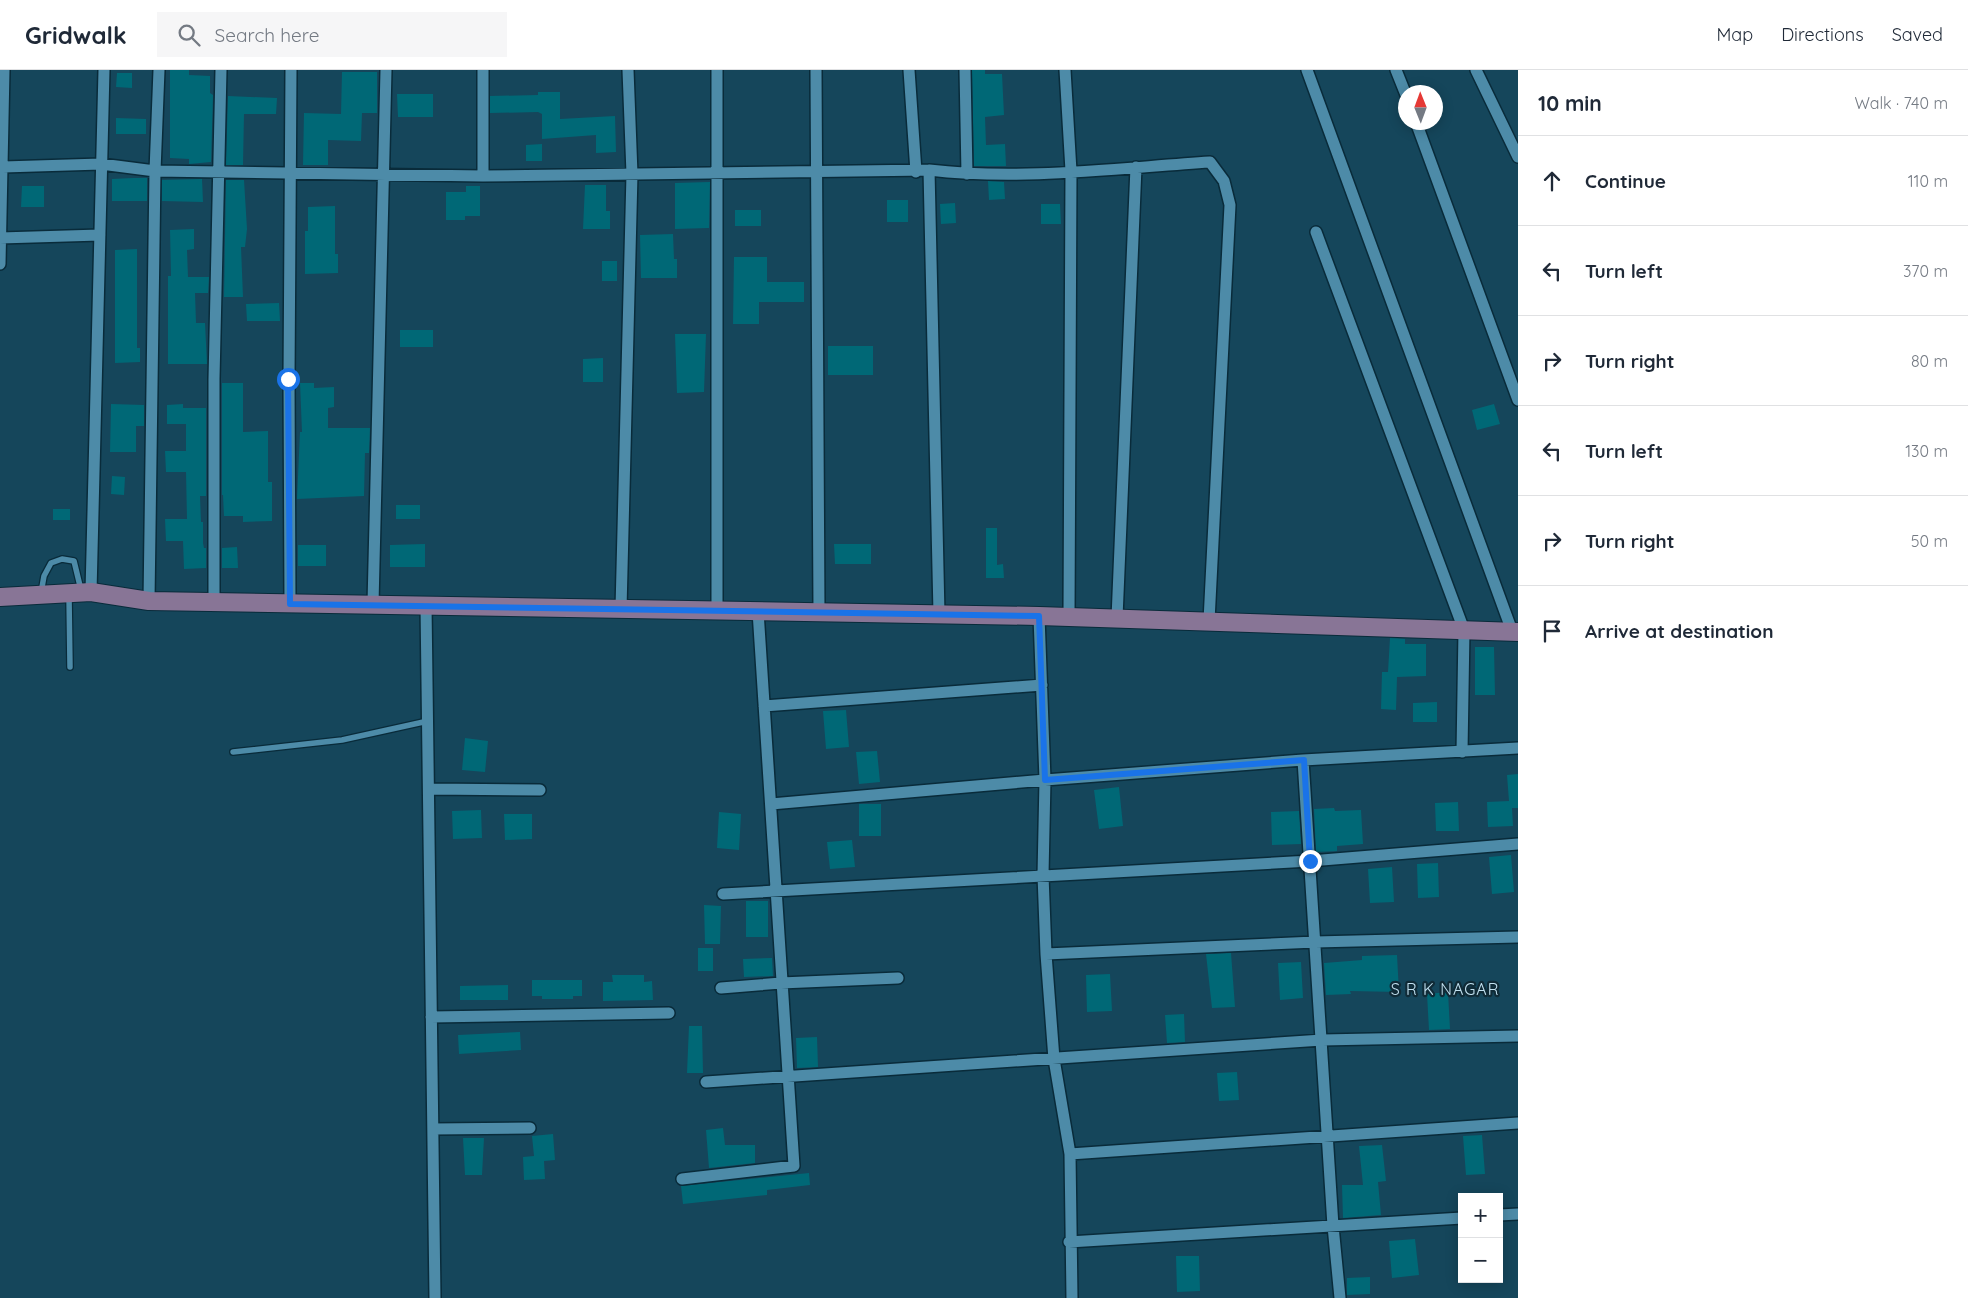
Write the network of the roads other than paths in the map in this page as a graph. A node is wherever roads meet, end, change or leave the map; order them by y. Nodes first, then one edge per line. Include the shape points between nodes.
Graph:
1 (4, 70) edge
2 (104, 70) edge
3 (159, 70) edge
4 (221, 70) edge
5 (291, 70) edge
6 (386, 70) edge
7 (483, 70) edge
8 (628, 70) edge
9 (717, 70) edge
10 (816, 70) edge
11 (909, 70) edge
12 (965, 70) edge
13 (1065, 70) edge
14 (1307, 70) edge
15 (1396, 70) edge
16 (1476, 70) edge
17 (1402, 85) edge
18 (1419, 130) edge
19 (1518, 157) edge
20 (101, 164) junction
21 (1136, 167) junction
22 (3, 168) junction
23 (929, 170) junction
24 (155, 171) junction
25 (716, 171) junction
26 (1071, 171) junction
27 (220, 172) junction
28 (916, 172) junction
29 (818, 173) junction
30 (290, 174) junction
31 (632, 174) junction
32 (967, 174) junction
33 (383, 175) junction
34 (483, 176) junction
35 (1316, 232) dead end
36 (100, 235) junction
37 (1, 238) edge
38 (0, 264) edge
39 (1518, 400) edge
40 (80, 593) junction
41 (41, 595) junction
42 (0, 597) edge
43 (149, 600) junction
44 (214, 602) junction
45 (290, 604) junction
46 (373, 604) junction
47 (426, 605) junction
48 (621, 609) junction
49 (717, 610) junction
50 (758, 611) junction
51 (819, 612) junction
52 (939, 614) junction
53 (1039, 616) junction
54 (1069, 617) junction
55 (1117, 618) junction
56 (1209, 621) junction
57 (1464, 630) junction
58 (1515, 632) edge
59 (70, 667) dead end
60 (1042, 685) junction
61 (764, 706) junction
62 (428, 721) junction
63 (1518, 748) edge
64 (233, 752) dead end
65 (1462, 752) junction
66 (1304, 760) junction
67 (1045, 780) junction
68 (428, 789) junction
69 (540, 790) dead end
70 (771, 804) junction
71 (1518, 844) edge
72 (1310, 861) junction
73 (1042, 875) junction
74 (776, 892) junction
75 (723, 894) dead end
76 (1518, 937) edge
77 (1315, 942) junction
78 (1046, 954) junction
79 (898, 978) dead end
80 (781, 983) junction
81 (721, 988) dead end
82 (669, 1013) dead end
83 (431, 1017) junction
84 (1518, 1036) edge
85 (1322, 1040) junction
86 (1054, 1059) junction
87 (787, 1077) junction
88 (706, 1082) dead end
89 (1518, 1123) edge
90 (530, 1128) dead end
91 (433, 1129) junction
92 (1328, 1136) junction
93 (1070, 1154) junction
94 (682, 1179) dead end
95 (1518, 1214) edge
96 (1503, 1215) edge
97 (1458, 1218) edge
98 (1333, 1226) junction
99 (1070, 1242) junction
100 (435, 1298) edge
101 (1072, 1298) edge
102 (1340, 1298) edge

1 - 22 street
2 - 20 street
3 - 24 street
4 - 27 street
5 - 30 street
6 - 33 street
7 - 34 street
8 - 31 street
9 - 25 street
10 - 29 street
11 - 28 street
12 - 32 street
13 - 26 street
14 - 58 street
15 - 17 street
16 - 19 street
18 - 39 street
20 - 22 street
20 - 24 street
20 - 36 street
21 - 26 street
21 - 55 street
21 - 56 street via 1210,162 1224,181 1230,205
22 - 37 street
23 - 28 street
23 - 32 street
23 - 52 street
24 - 27 street
24 - 43 street
25 - 29 street
25 - 31 street
25 - 49 street
26 - 32 street
26 - 54 street
27 - 30 street
27 - 44 street via 214,379
28 - 29 street
29 - 51 street
30 - 33 street
30 - 45 street
31 - 34 street
31 - 48 street
33 - 34 street
33 - 46 street
35 - 57 street
36 - 37 street
36 - 40 street
37 - 38 street
40 - 41 main road
40 - 41 lane via 74,561 62,559 51,562 44,576
40 - 43 main road
40 - 59 lane
41 - 42 main road
43 - 44 main road
44 - 45 main road
45 - 46 main road
46 - 47 main road
47 - 48 main road
47 - 62 street
48 - 49 main road
49 - 50 main road
50 - 51 main road
50 - 61 street
51 - 52 main road
52 - 53 main road
53 - 54 main road
53 - 60 street
54 - 55 main road
55 - 56 main road
56 - 57 main road
57 - 58 main road
57 - 65 street
60 - 61 street
60 - 67 street
61 - 70 street
62 - 64 lane via 342,740
62 - 68 street
63 - 65 street
65 - 66 street
66 - 67 street
66 - 72 street
67 - 70 street
67 - 73 street
68 - 69 street
68 - 83 street
70 - 74 street
71 - 72 street
72 - 73 street
72 - 77 street
73 - 74 street
73 - 78 street
74 - 75 street
74 - 80 street
76 - 77 street
77 - 78 street
77 - 85 street
78 - 86 street
79 - 80 street
80 - 81 street
80 - 87 street
82 - 83 street
83 - 91 street
84 - 85 street
85 - 86 street
85 - 92 street
86 - 87 street
86 - 93 street
87 - 88 street
87 - 94 street via 794,1166
89 - 92 street
90 - 91 street
91 - 100 street
92 - 93 street
92 - 98 street
93 - 99 street
95 - 96 street
97 - 98 street
98 - 99 street
98 - 102 street
99 - 101 street

